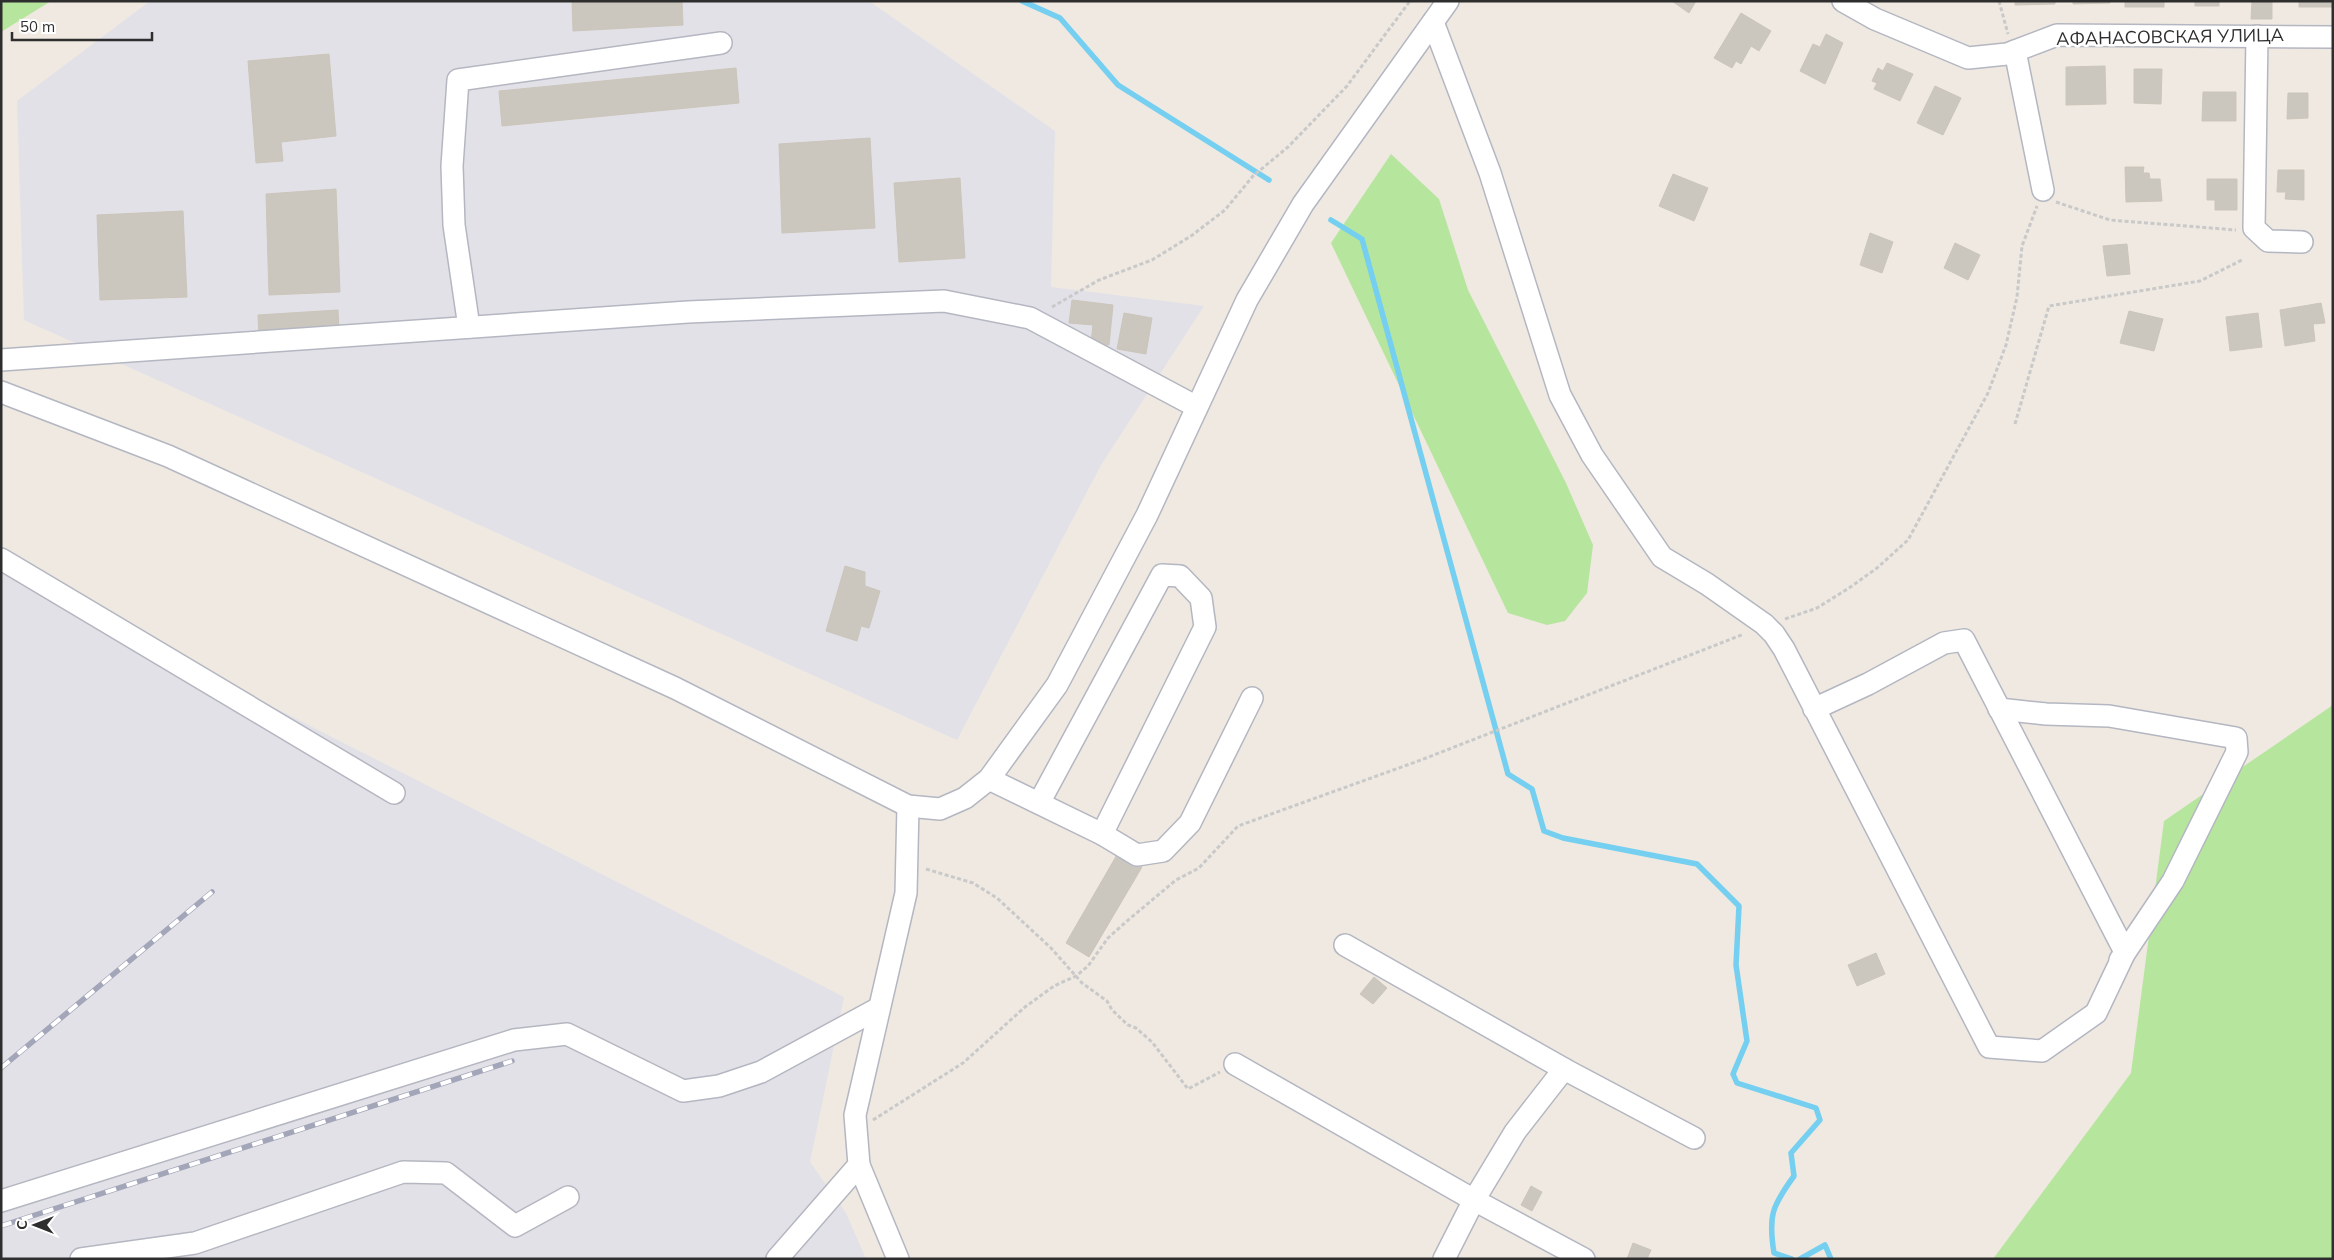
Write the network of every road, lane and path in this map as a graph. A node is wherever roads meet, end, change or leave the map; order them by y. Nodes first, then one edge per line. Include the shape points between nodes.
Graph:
1 (1410, 1) edge
2 (1448, 1) edge
3 (1843, 1) edge
4 (1999, 1) edge
5 (1433, 22) junction
6 (2257, 36) junction
7 (2333, 37) edge
8 (722, 43) dead end
9 (2015, 51) junction
10 (2043, 190) junction
11 (2254, 228) junction
12 (2302, 242) dead end
13 (2242, 260) dead end
14 (1030, 318) junction
15 (470, 327) junction
16 (1, 360) edge
17 (1, 392) edge
18 (1196, 407) junction
19 (2015, 424) dead end
20 (1, 559) edge
21 (1766, 626) junction
22 (1252, 698) dead end
23 (1814, 710) junction
24 (1999, 710) junction
25 (989, 779) junction
26 (394, 793) dead end
27 (1039, 804) junction
28 (908, 806) junction
29 (1102, 834) junction
30 (907, 862) junction
31 (1345, 944) dead end
32 (2120, 960) junction
33 (1076, 976) junction
34 (879, 1008) junction
35 (1235, 1064) joint
36 (1564, 1069) junction
37 (856, 1131) junction
38 (1694, 1138) dead end
39 (859, 1165) junction
40 (568, 1197) dead end
41 (1, 1200) edge
42 (1474, 1200) junction
43 (81, 1259) edge
44 (777, 1259) edge
45 (898, 1259) edge
46 (1444, 1259) edge
47 (1584, 1259) edge

1 - 14 path via 1347,86 1288,147 1253,176 1225,210 1152,260 1099,280
2 - 5 street
3 - 9 street, АФАНАСОВСКАЯ УЛИЦА via 1875,19 1968,58
4 - 9 path via 2004,25
5 - 18 street via 1303,204 1247,300
5 - 21 street via 1490,173 1560,395 1592,455 1662,557
6 - 7 street, АФАНАСОВСКАЯ УЛИЦА
6 - 9 street, АФАНАСОВСКАЯ УЛИЦА via 2057,35
6 - 11 street
8 - 15 street via 458,80 452,166 454,225
9 - 10 street
10 - 11 path via 2053,201 2110,220 2198,225 2228,231
10 - 21 path via 2022,246 2017,297 2006,345 1991,385 1908,540 1877,568 1817,608
11 - 12 street via 2268,241
13 - 19 path via 2200,281 2048,306
14 - 15 street via 944,300 688,312
14 - 18 street
15 - 16 street
17 - 28 street via 168,456 675,688
18 - 25 street via 1147,515 1057,685
20 - 26 street
21 - 23 street via 1784,648
21 - 33 path via 1421,760 1238,826 1199,868 1176,880 1127,920
22 - 29 street via 1190,823 1163,851 1137,855
23 - 24 street via 1944,643 1964,640
23 - 32 street via 1989,1047 2042,1051 2096,1013
24 - 32 street via 2125,952
24 - 32 street via 2109,716 2236,738 2237,752 2173,881
25 - 27 street
25 - 28 street via 965,798 940,809
27 - 29 street
27 - 29 street via 1162,575 1180,576 1201,598 1205,627
28 - 30 street
30 - 33 path via 973,883 997,898
30 - 34 street via 906,893
31 - 36 street
33 - 35 path via 1107,1001 1128,1025 1152,1042 1188,1089
33 - 37 path via 1054,986 1025,1007 963,1063
34 - 37 street via 855,1115
34 - 41 street via 761,1072 719,1086 683,1091 567,1034 514,1040
35 - 42 street
36 - 38 street
36 - 42 street via 1515,1132
37 - 39 street
39 - 44 street
39 - 45 street
40 - 43 street via 515,1226 446,1173 403,1172 195,1243
42 - 46 street
42 - 47 street

